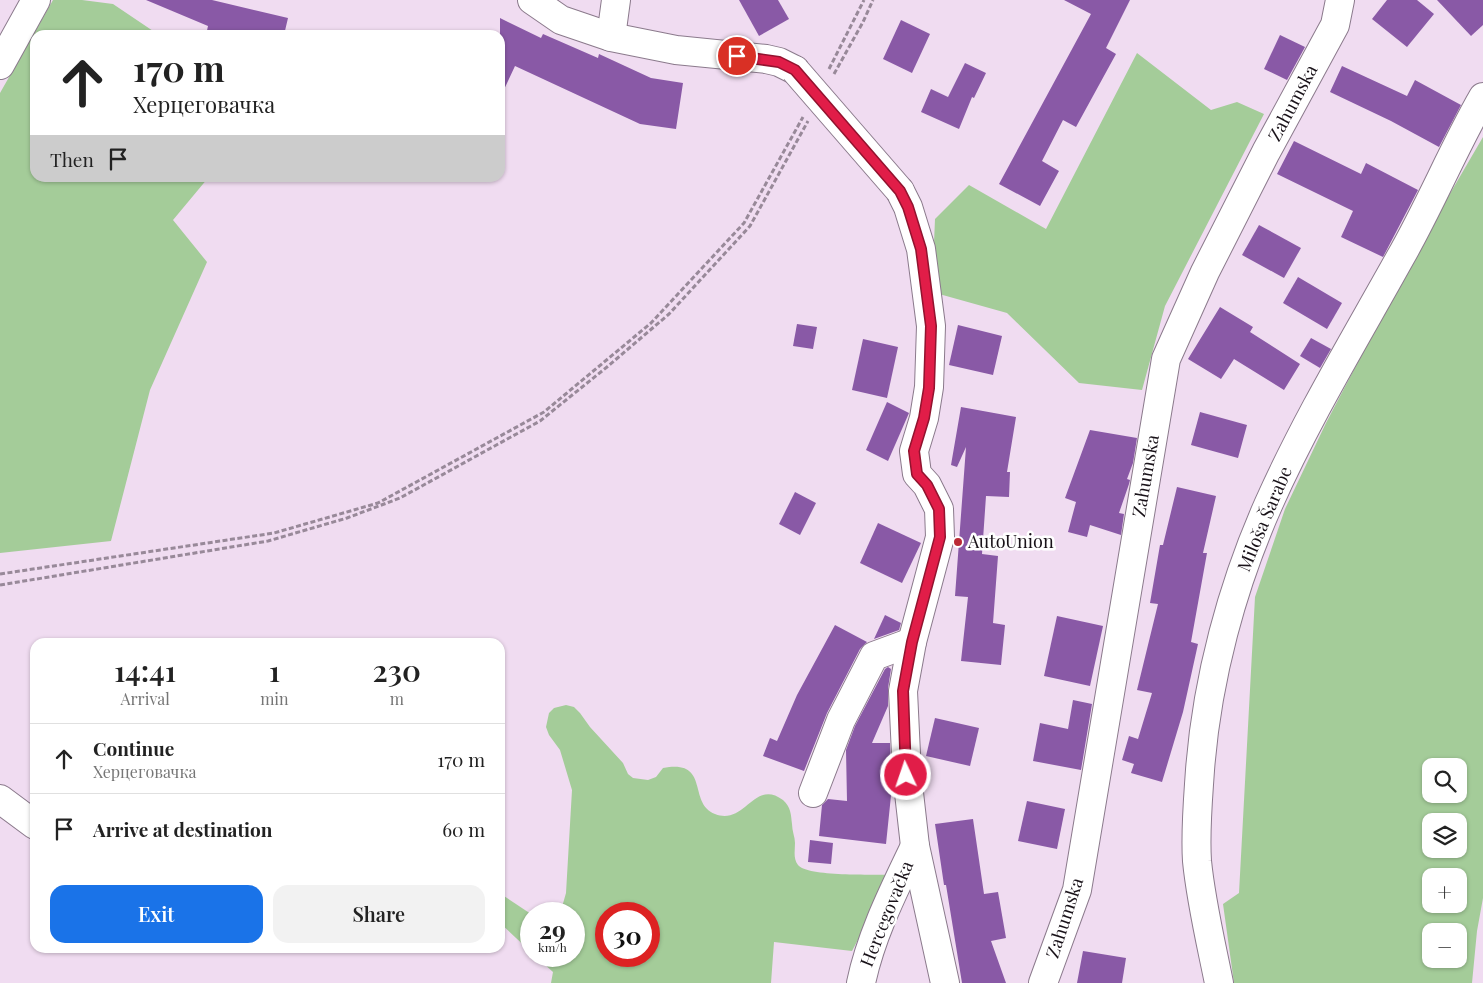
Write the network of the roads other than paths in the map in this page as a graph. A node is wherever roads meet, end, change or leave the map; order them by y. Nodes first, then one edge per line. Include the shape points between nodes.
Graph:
1 (36, 0) edge
2 (532, 0) edge
3 (616, 0) edge
4 (1340, 0) edge
5 (611, 37) junction
6 (0, 65) edge
7 (1483, 97) edge
8 (912, 642) junction
9 (813, 793) dead end
10 (0, 800) edge
11 (30, 821) edge
12 (915, 846) junction
13 (861, 983) edge
14 (945, 983) edge
15 (1043, 983) edge
16 (1219, 983) edge

1 - 6 street
2 - 5 street via 561,20
3 - 5 street
4 - 15 street, Zahumska via 1335,25 1205,272 1166,359 1077,890
5 - 8 street, Hercegovačka, bridge via 676,50 766,59 795,70 900,191 908,207 921,249 931,326 929,388 914,451 917,474 927,485 939,509 940,537
7 - 16 street, Miloša Šarabe via 1418,226 1269,503 1240,577 1215,667 1202,743 1197,810 1197,860
8 - 9 street via 874,656 841,720
8 - 12 street, Hercegovačka via 903,691 906,775
10 - 11 street
12 - 13 street, Hercegovačka via 884,911
12 - 14 street, Hercegovačka

